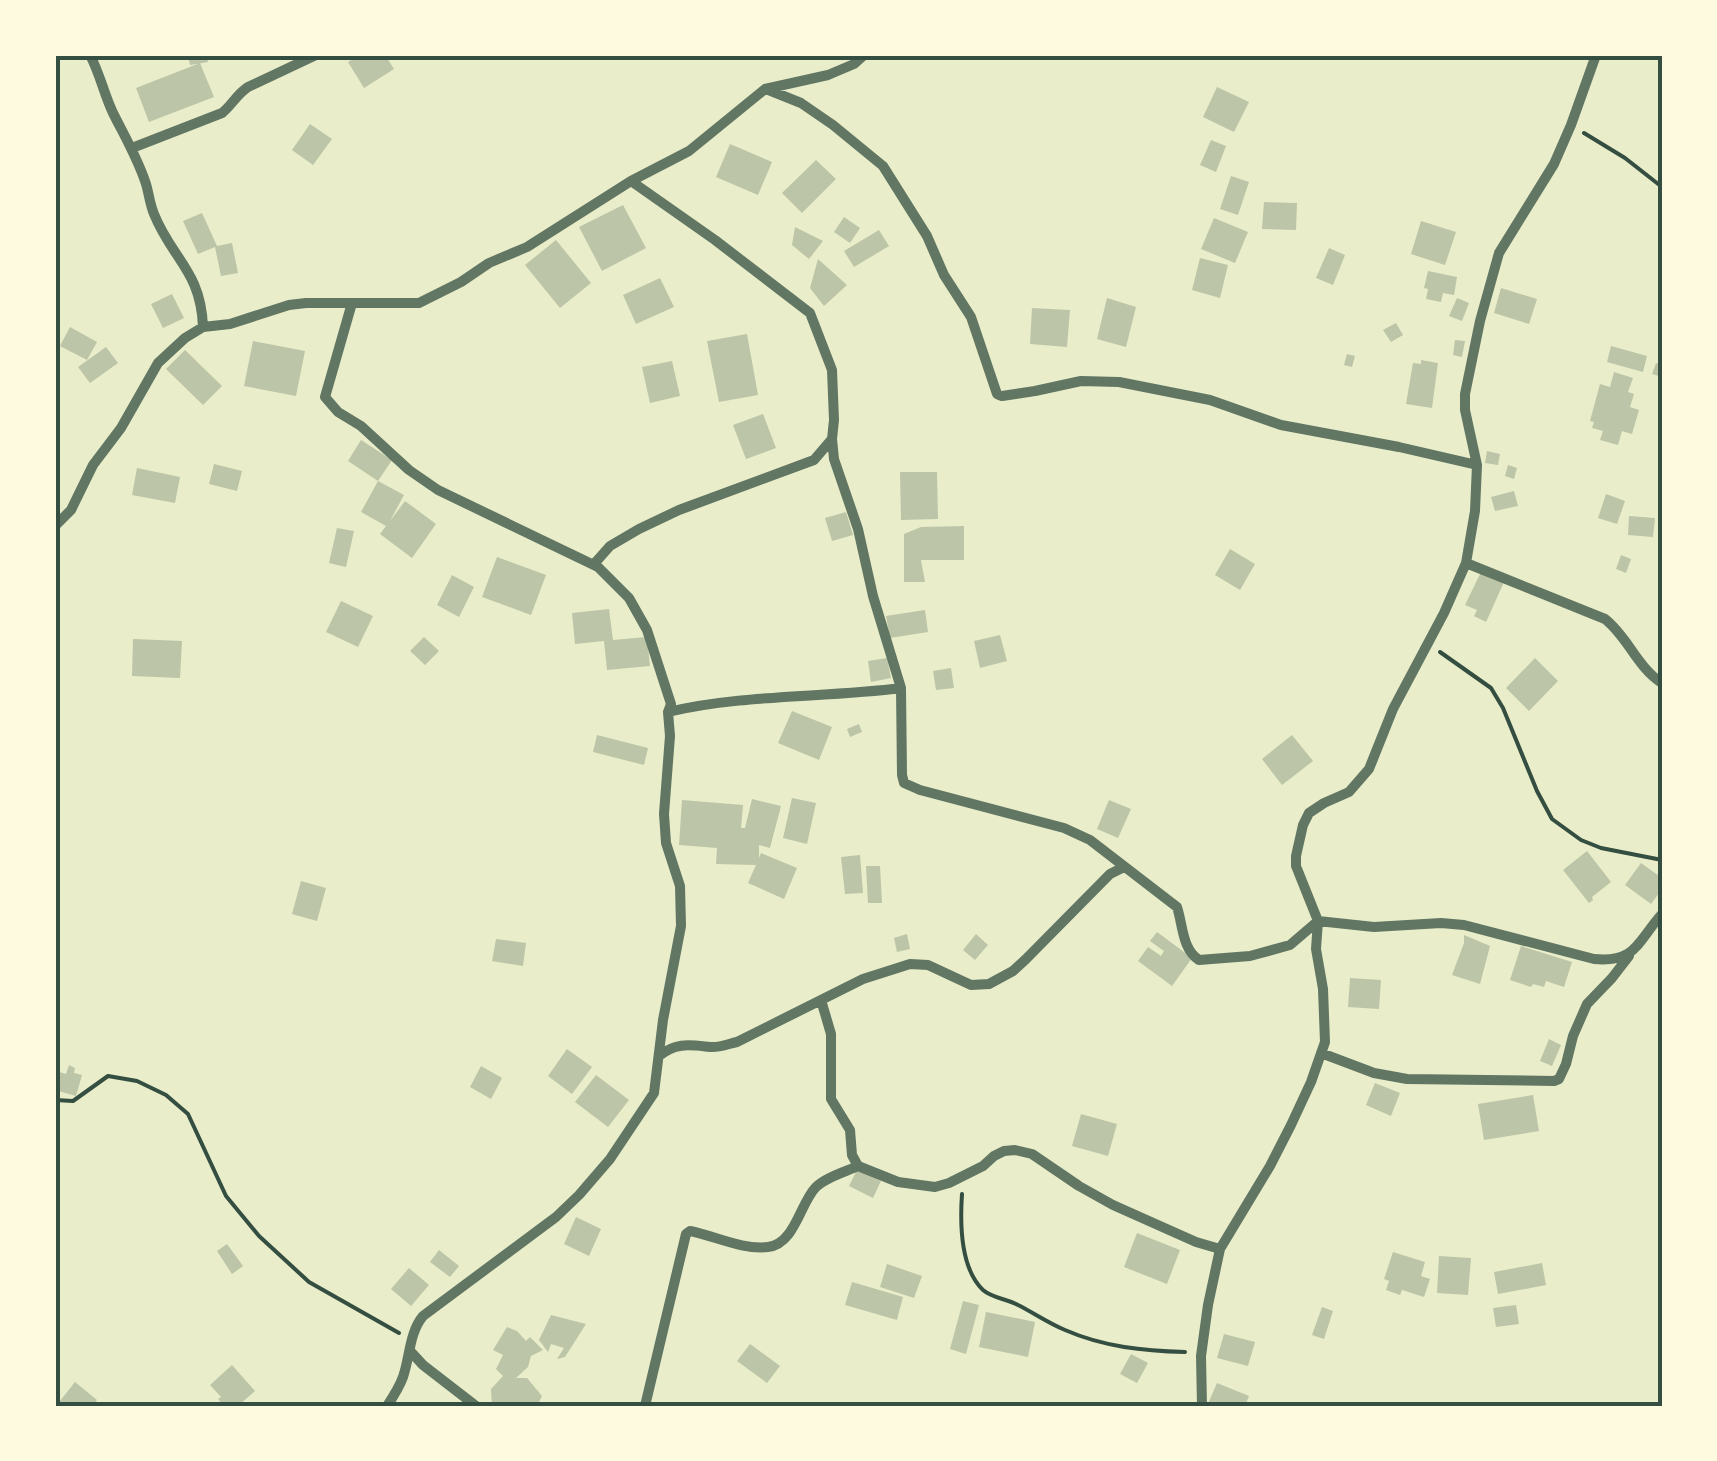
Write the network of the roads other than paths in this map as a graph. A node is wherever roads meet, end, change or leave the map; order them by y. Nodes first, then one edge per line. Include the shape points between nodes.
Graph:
1 (90, 55) edge
2 (316, 55) edge
3 (864, 55) edge
4 (1596, 55) edge
5 (765, 89) junction
6 (132, 148) junction
7 (631, 182) junction
8 (352, 303) junction
9 (202, 327) junction
10 (832, 438) junction
11 (1477, 465) junction
12 (55, 526) edge
13 (1466, 563) junction
14 (594, 564) junction
15 (1662, 682) edge
16 (901, 688) junction
17 (668, 712) junction
18 (1124, 867) junction
19 (1662, 914) edge
20 (1318, 921) junction
21 (1629, 955) junction
22 (822, 1000) junction
23 (1321, 1053) junction
24 (659, 1056) junction
25 (858, 1166) junction
26 (1220, 1249) junction
27 (411, 1346) junction
28 (387, 1406) edge
29 (476, 1406) edge
30 (645, 1406) edge
31 (1202, 1406) edge

1 - 6 street
2 - 6 street via 248,87 222,113
3 - 5 street via 828,75
4 - 11 street via 1542,186 1499,253 1465,394
5 - 7 street via 689,151
5 - 11 street via 801,103 883,166 971,317 996,394 1119,382 1210,400 1281,426
6 - 9 street via 154,214 194,280
7 - 8 street via 419,303
7 - 10 street via 810,313 832,370
8 - 9 street via 288,305
8 - 14 street via 325,397 330,404 438,490
9 - 12 street via 158,362 72,510
10 - 14 street via 814,460 679,510 610,546
10 - 16 street
11 - 13 street
13 - 15 street via 1605,619
13 - 20 street via 1369,769 1306,819 1296,866
14 - 17 street via 629,598 646,630 672,704
16 - 17 street
16 - 18 street via 904,782 1064,828
17 - 24 street via 665,829 682,926
18 - 20 street via 1177,907 1183,935 1199,960 1290,945
18 - 22 street via 990,984 971,985 918,963
19 - 21 street
20 - 21 street via 1464,925 1594,959
20 - 23 street via 1326,1029
21 - 23 street via 1587,1004 1559,1079 1407,1079
22 - 24 street via 737,1042 676,1045
22 - 25 street via 831,1034 831,1099 850,1130
23 - 26 street via 1270,1166
24 - 27 street via 654,1093 610,1159 556,1217 423,1316
25 - 26 street via 934,1187 1015,1150 1113,1205
25 - 30 street via 815,1188 773,1247 686,1234
26 - 31 street via 1202,1356
27 - 28 street via 402,1382
27 - 29 street via 423,1365

